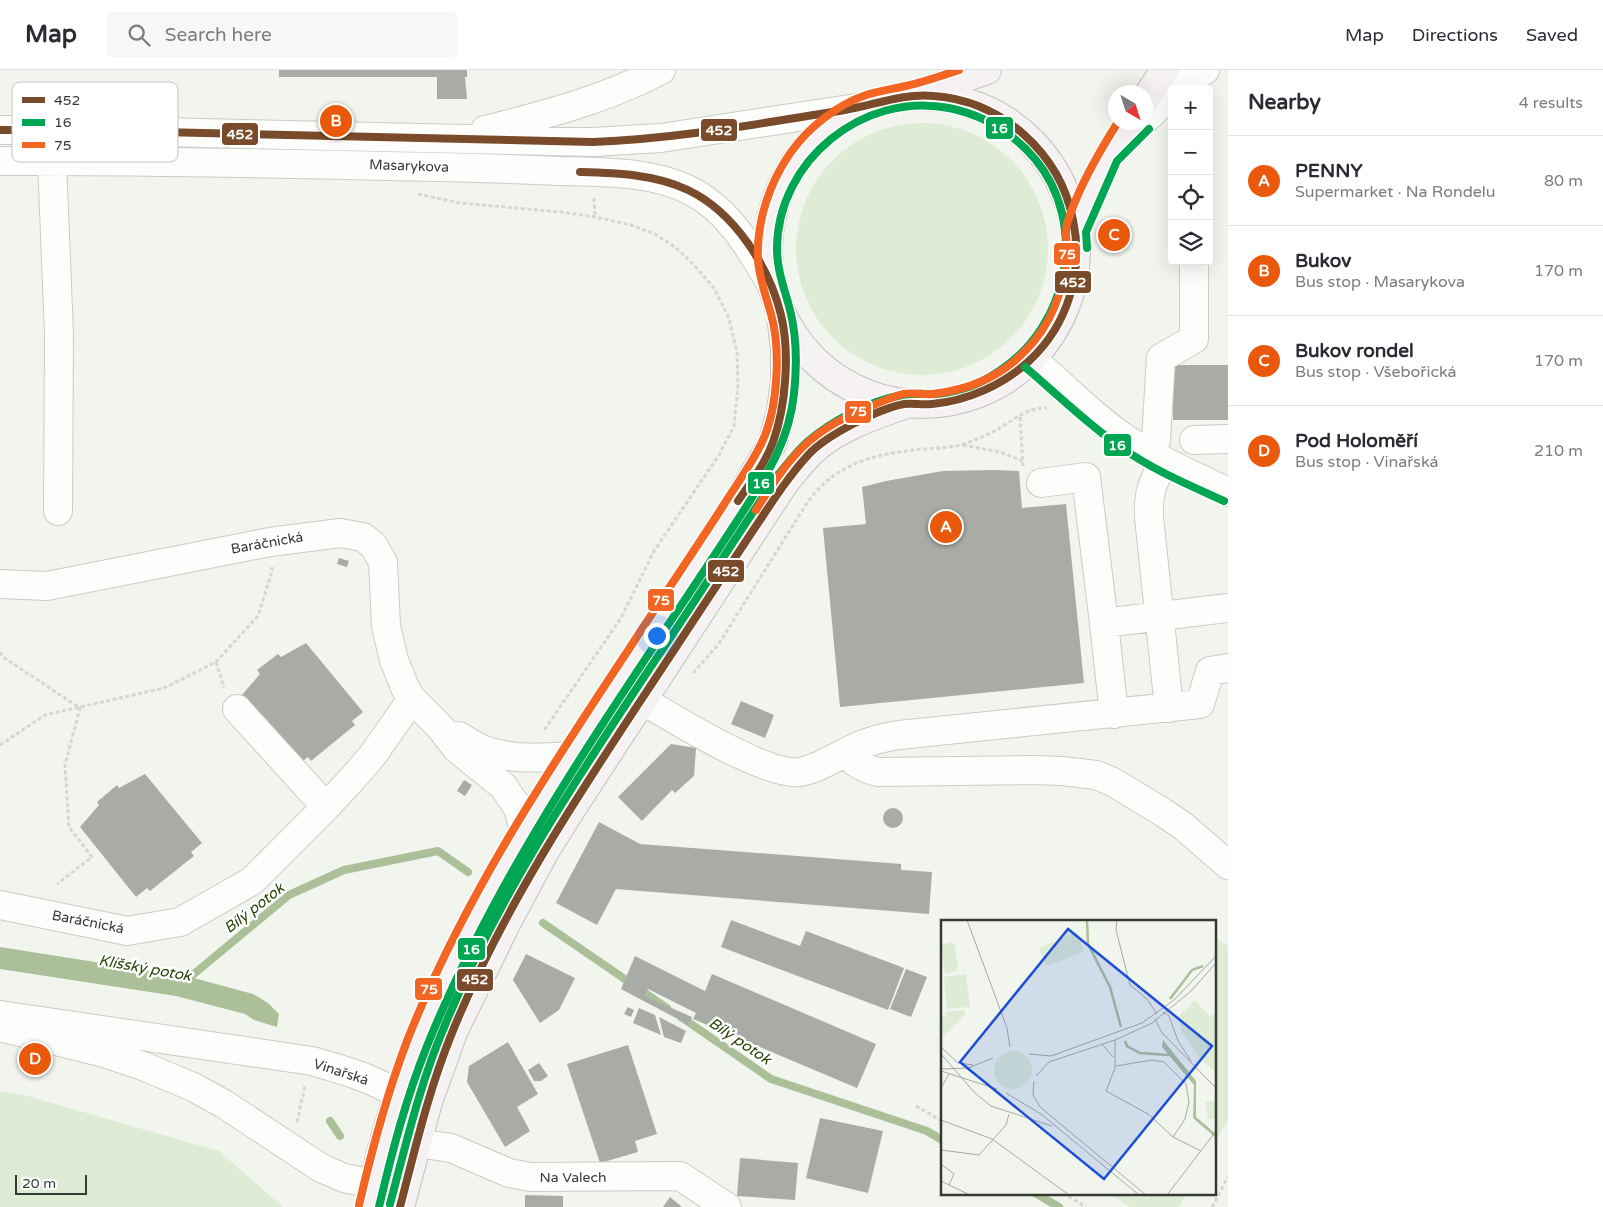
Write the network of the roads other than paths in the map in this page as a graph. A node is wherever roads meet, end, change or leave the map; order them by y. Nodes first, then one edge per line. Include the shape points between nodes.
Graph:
1 (661, 70) edge
2 (987, 70) edge
3 (1165, 70) edge
4 (1204, 70) edge
5 (1182, 85) edge
6 (1153, 88) edge
7 (912, 95) junction
8 (1168, 97) edge
9 (863, 107) junction
10 (1153, 112) edge
11 (1125, 130) edge
12 (1134, 130) edge
13 (178, 134) edge
14 (450, 139) junction
15 (1109, 155) junction
16 (178, 161) edge
17 (52, 162) edge
18 (1076, 230) junction
19 (1194, 265) edge
20 (771, 284) junction
21 (781, 314) junction
22 (1032, 359) junction
23 (906, 404) junction
24 (1228, 439) edge
25 (1194, 440) dead end
26 (1159, 458) junction
27 (1032, 476) road end
28 (1228, 492) edge
29 (58, 511) dead end
30 (0, 584) edge
31 (1228, 608) edge
32 (1160, 617) junction
33 (1104, 624) junction
34 (1228, 668) edge
35 (412, 699) junction
36 (642, 700) junction
37 (1169, 708) junction
38 (237, 709) dead end
39 (1114, 714) junction
40 (440, 727) junction
41 (844, 753) junction
42 (570, 756) junction
43 (326, 807) junction
44 (524, 830) junction
45 (1228, 865) edge
46 (0, 905) edge
47 (0, 1015) edge
48 (0, 1027) edge
49 (398, 1094) junction
50 (417, 1143) junction
51 (371, 1196) edge
52 (400, 1207) edge
53 (727, 1207) edge

1 - 14 street, Masarykova via 586,102
2 - 7 main road
3 - 6 main road
4 - 5 street
7 - 9 main road
7 - 18 main road via 953,98 1010,122 1046,156 1070,202
8 - 10 street
9 - 14 street, Masarykova via 661,138 593,142
9 - 20 main road via 841,118 817,137 798,158 784,182 775,202 770,226 767,250
11 - 15 main road
12 - 15 street
13 - 14 street, Masarykova
15 - 18 main road
16 - 20 street, Masarykova via 593,172 660,180 689,190 713,206 751,249
17 - 29 street via 59,334
18 - 22 main road via 1077,251 1070,298 1050,337
19 - 26 street via 1194,339 1161,358 1156,440
20 - 21 main road
21 - 23 main road via 813,360 835,378 872,396
21 - 42 main road via 785,381 772,444
22 - 23 main road via 997,385 975,395 935,404
22 - 26 street via 1110,426
23 - 36 main road via 836,433 803,461 785,482
24 - 25 street
26 - 28 street
26 - 32 street via 1150,491 1149,518
27 - 33 street via 1086,478
30 - 35 street, Baráčnická via 47,586 270,542 340,533 358,535 374,545 383,562 386,626 400,676
31 - 32 street
32 - 33 street
32 - 37 street
33 - 39 street
34 - 37 street via 1210,670 1200,704
35 - 40 street, Baráčnická
35 - 43 street, Baráčnická via 372,756
36 - 41 street via 693,729 785,772 799,772
36 - 50 main road via 545,851 482,969 439,1068
37 - 39 street
38 - 43 street
39 - 41 street via 900,734
40 - 42 street, Baráčnická via 494,753 518,757
40 - 44 street, Baráčnická via 457,749 506,790 518,808
41 - 45 street via 862,767 878,772 1034,770 1096,775 1184,826
42 - 44 main road
43 - 46 street, Baráčnická via 252,881 180,922 127,931
44 - 49 main road via 439,992
47 - 49 street, Vinařská via 312,1062 346,1071
48 - 51 street via 104,1053 201,1091
49 - 50 street via 408,1106
49 - 51 main road
50 - 51 street
50 - 52 main road
50 - 53 street, Na Valech via 451,1148 508,1172 530,1177 680,1176

